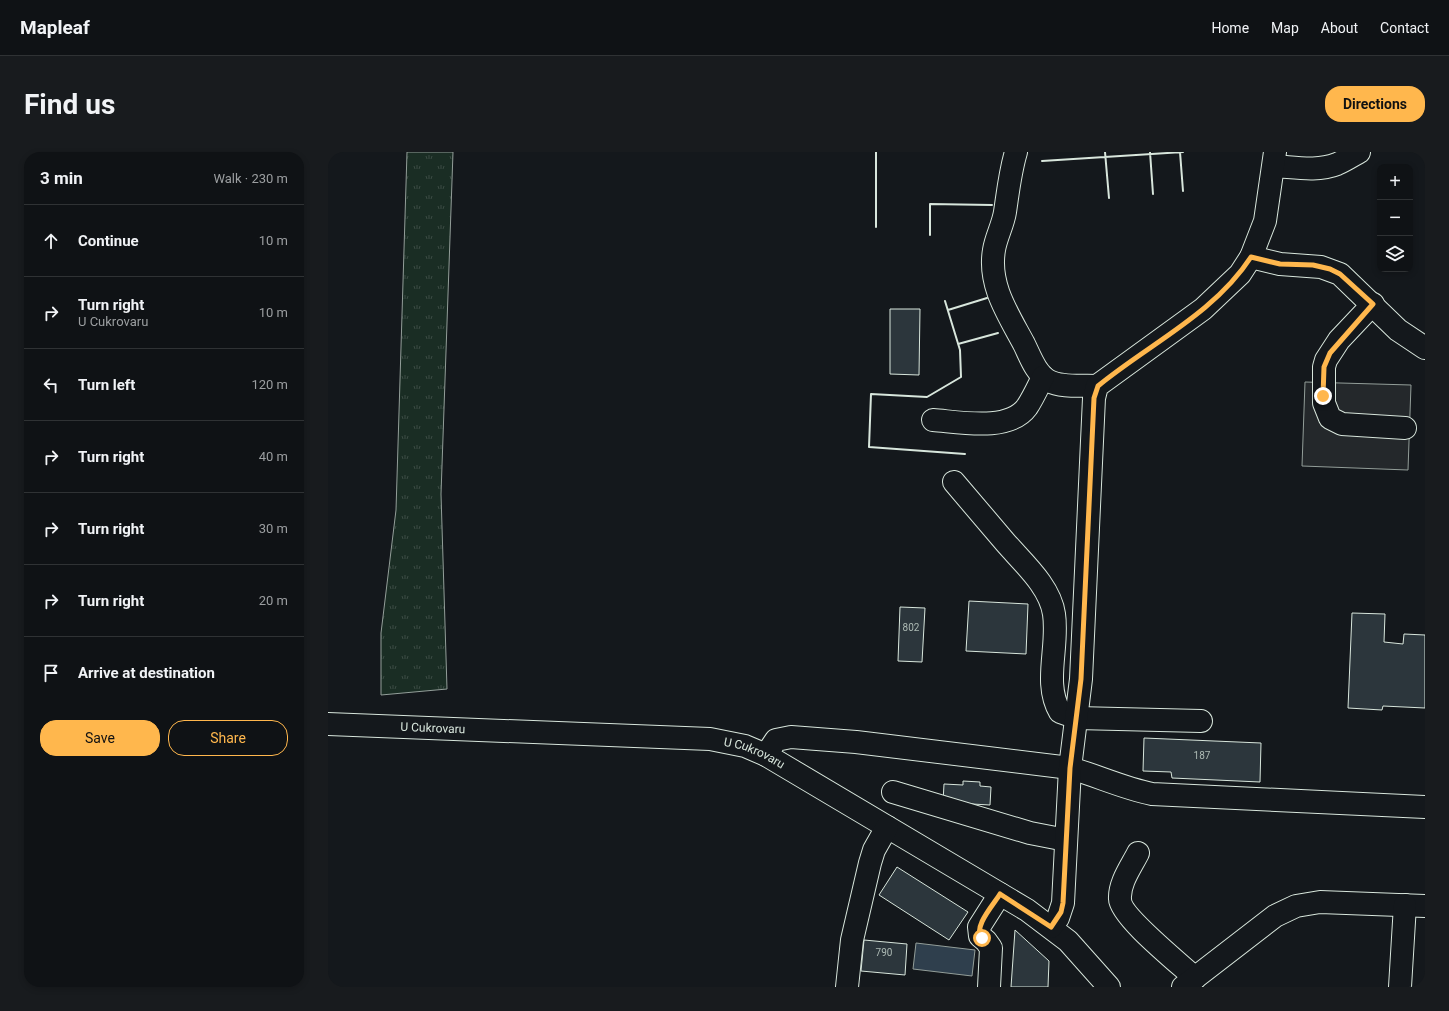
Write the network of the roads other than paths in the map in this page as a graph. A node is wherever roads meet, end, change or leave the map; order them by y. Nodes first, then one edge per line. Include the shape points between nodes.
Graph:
1 (1016, 152) edge
2 (1359, 152) edge
3 (1275, 159) edge
4 (1251, 257) junction
5 (1373, 304) junction
6 (1425, 348) edge
7 (1043, 377) junction
8 (1098, 386) junction
9 (934, 420) dead end
10 (1405, 428) dead end
11 (954, 482) dead end
12 (1077, 718) junction
13 (1200, 721) dead end
14 (328, 724) edge
15 (766, 755) junction
16 (1070, 768) junction
17 (893, 792) dead end
18 (1425, 807) edge
19 (887, 827) junction
20 (1066, 840) junction
21 (1138, 853) dead end
22 (1000, 894) junction
23 (1415, 906) edge
24 (1051, 927) junction
25 (1189, 982) edge
26 (1106, 986) edge
27 (847, 987) edge
28 (989, 987) edge
29 (1400, 987) edge

1 - 7 street via 1002,224 994,248 993,270 999,296 1034,365
2 - 3 street via 1324,167 1311,168
3 - 4 street via 1265,220
4 - 5 street via 1273,263 1313,265 1330,269 1345,278
4 - 8 street via 1240,274 1203,309
5 - 6 street via 1398,330
5 - 10 street via 1339,340 1326,360 1324,403 1330,418 1342,424
7 - 8 street via 1050,382
7 - 9 street via 1027,407 1010,420 989,423
8 - 12 street via 1094,398
11 - 12 street via 1047,594 1054,613 1055,630 1052,693 1060,712
12 - 13 street
12 - 16 street
14 - 15 street, U Cukrovaru via 710,739 745,746
15 - 16 street via 776,740 791,737 856,742
15 - 19 street, U Cukrovaru
16 - 18 street via 1152,794
16 - 20 street
17 - 20 street via 1030,833
19 - 22 street, U Cukrovaru
19 - 27 street via 870,863 852,940
20 - 24 street via 1063,903 1061,912
21 - 25 street via 1120,892 1121,906
22 - 24 street, U Cukrovaru
22 - 28 street via 979,927 980,936 991,948
23 - 25 street via 1320,902 1285,910
23 - 29 street
24 - 26 street, U Cukrovaru via 1068,941

